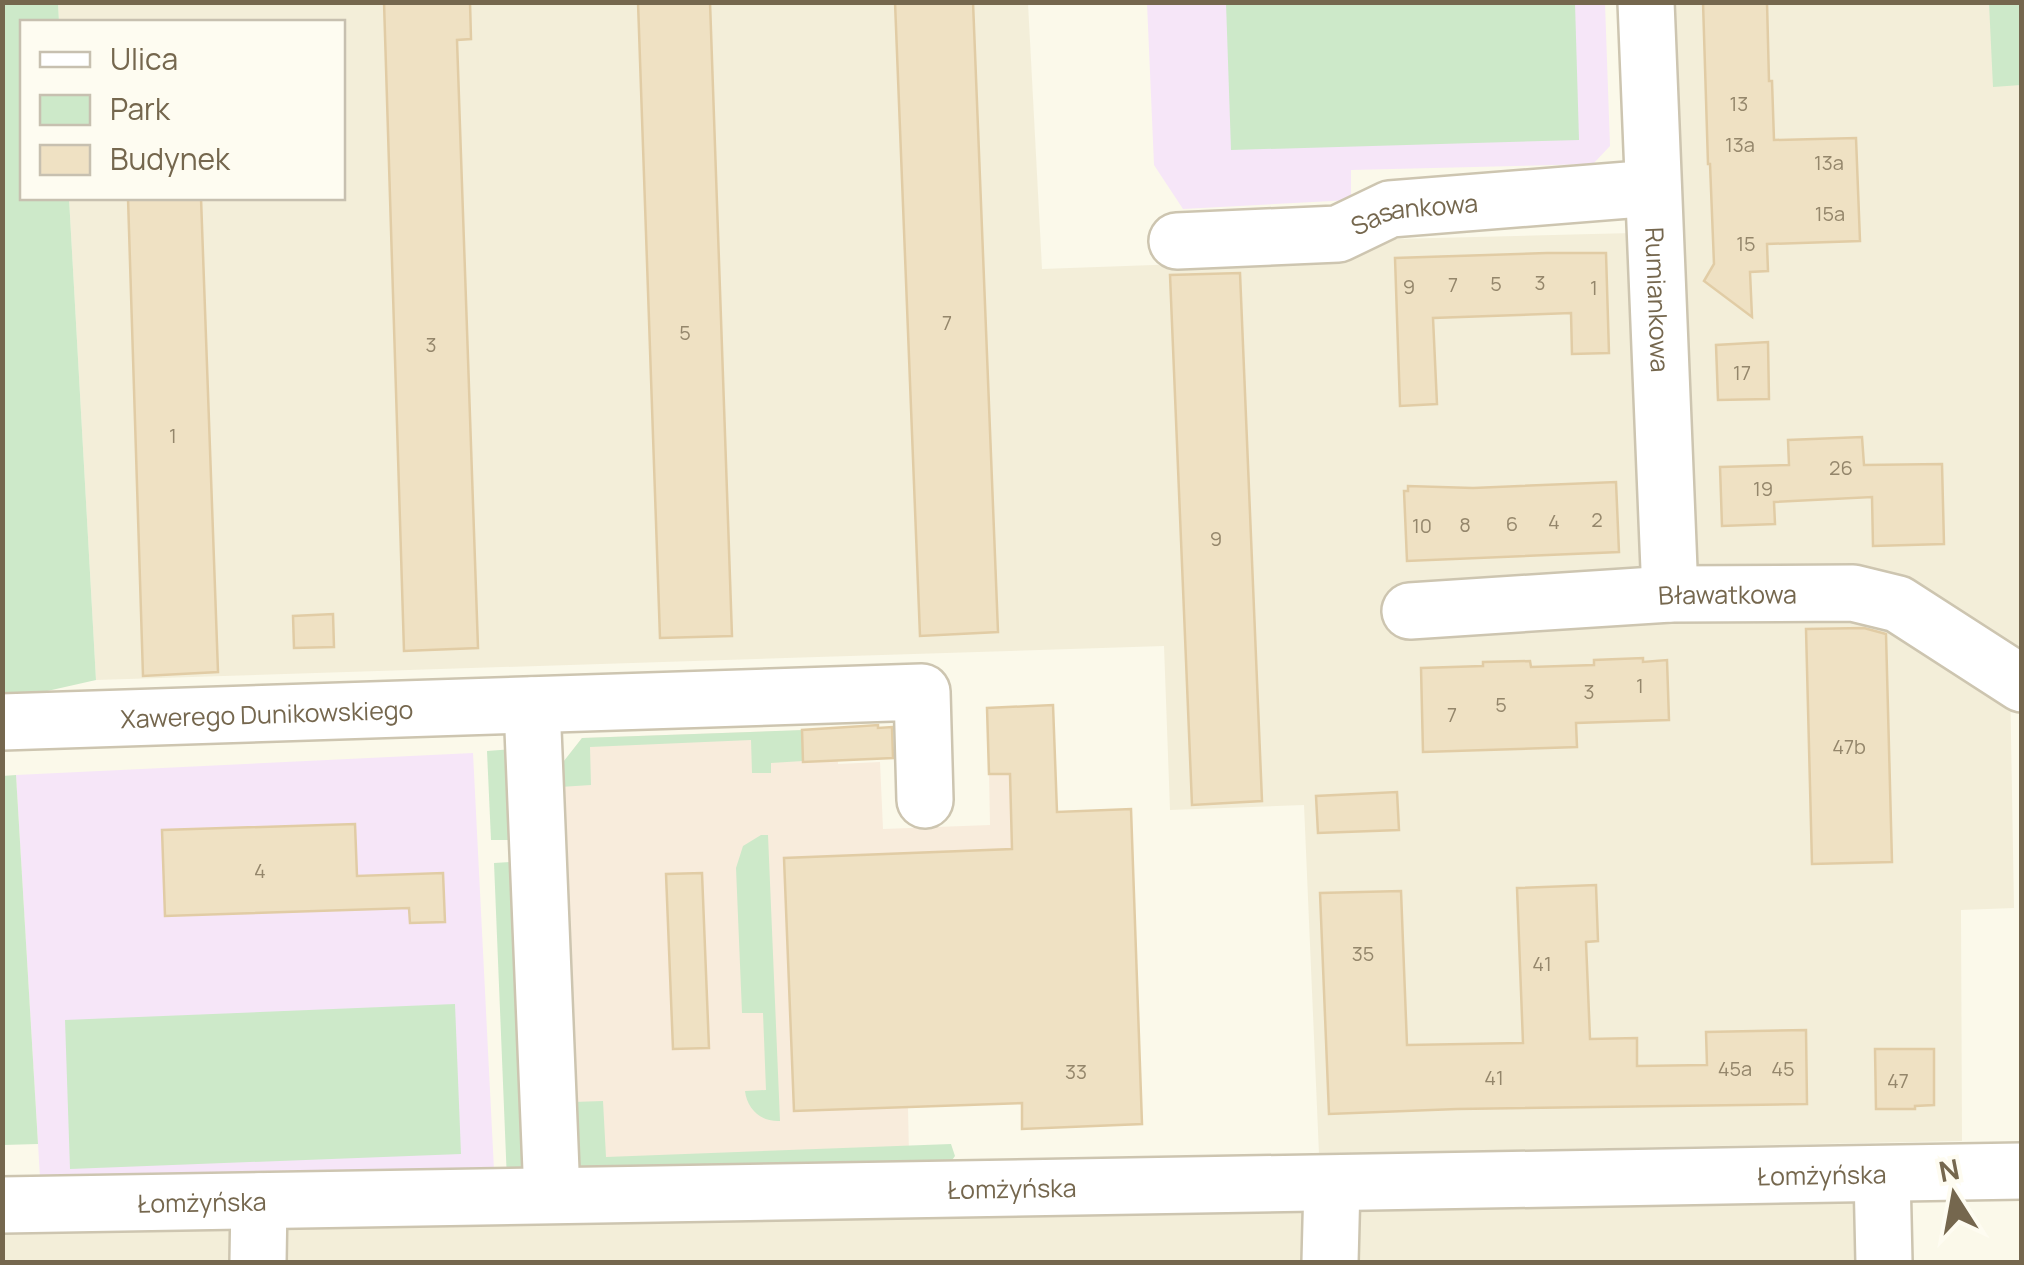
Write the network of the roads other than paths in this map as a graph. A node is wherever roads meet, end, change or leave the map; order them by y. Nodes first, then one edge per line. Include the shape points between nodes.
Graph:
1 (1646, 2) edge
2 (1653, 188) junction
3 (1177, 241) dead end
4 (1670, 594) junction
5 (1410, 611) dead end
6 (2022, 684) edge
7 (532, 705) junction
8 (2, 722) edge
9 (924, 800) dead end
10 (2022, 1172) edge
11 (1882, 1174) junction
12 (1332, 1184) junction
13 (552, 1195) junction
14 (259, 1201) junction
15 (2, 1206) edge
16 (258, 1262) edge
17 (1330, 1262) edge
18 (1884, 1262) edge

1 - 2 street, Rumiankowa
2 - 3 street, Sasankowa via 1390,209 1338,234
2 - 4 street, Rumiankowa
4 - 5 street, Bławatkowa
4 - 6 street, Bławatkowa via 1853,593 1898,604
7 - 8 street, Xawerego Dunikowskiego
7 - 9 street, Xawerego Dunikowskiego via 922,692
7 - 13 street
10 - 11 street, Łomżyńska
11 - 12 street, Łomżyńska
11 - 18 street
12 - 13 street, Łomżyńska
12 - 17 street
13 - 14 street, Łomżyńska
14 - 15 street, Łomżyńska
14 - 16 street

